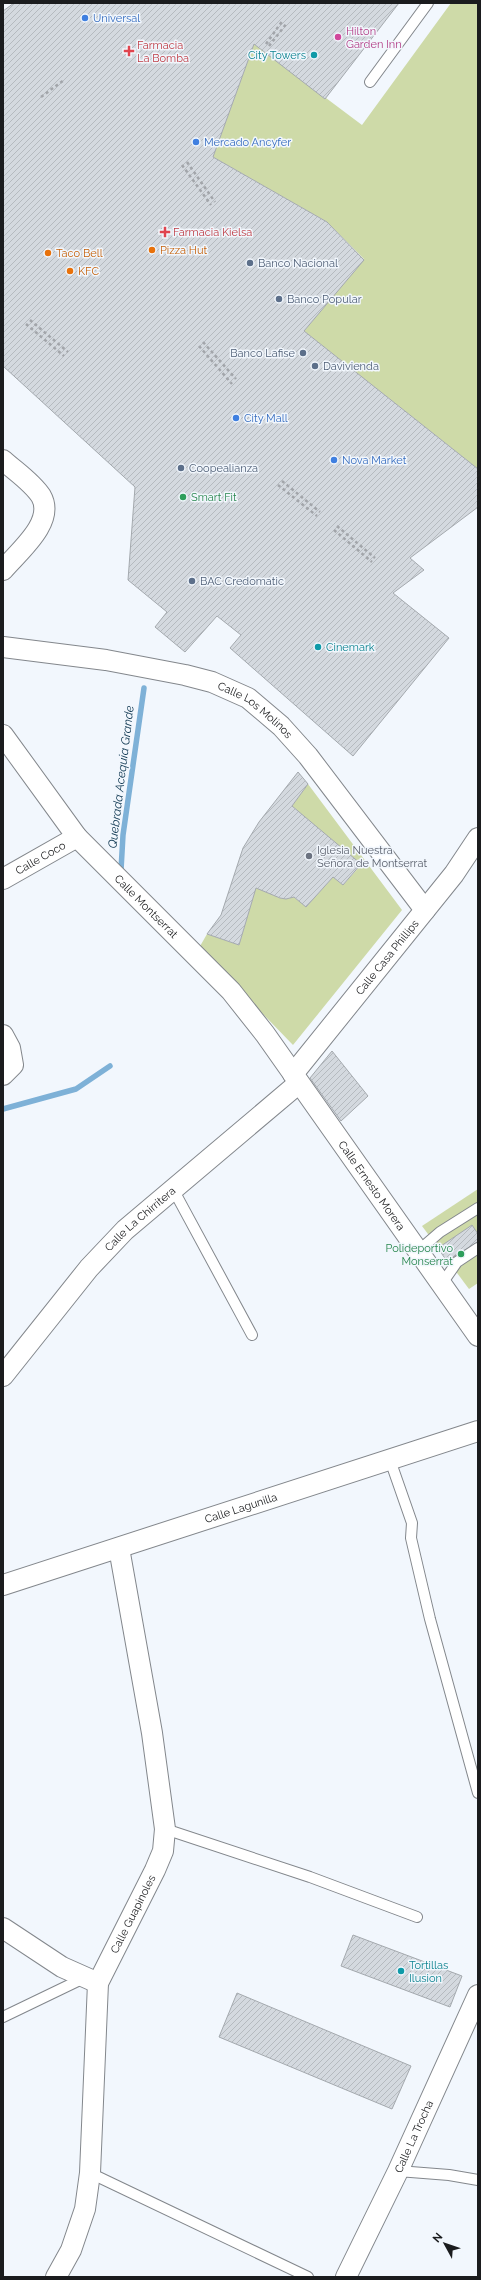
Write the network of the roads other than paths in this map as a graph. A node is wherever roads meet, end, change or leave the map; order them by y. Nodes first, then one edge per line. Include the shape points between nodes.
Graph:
1 (428, 3) edge
2 (370, 82) dead end
3 (3, 460) edge
4 (3, 570) edge
5 (3, 647) edge
6 (3, 735) edge
7 (78, 836) junction
8 (478, 838) edge
9 (3, 879) edge
10 (425, 910) junction
11 (3, 1035) edge
12 (3, 1075) edge
13 (296, 1078) junction
14 (173, 1189) junction
15 (478, 1208) edge
16 (478, 1248) edge
17 (418, 1251) junction
18 (441, 1284) junction
19 (252, 1335) dead end
20 (478, 1336) edge
21 (3, 1376) edge
22 (478, 1431) edge
23 (390, 1460) junction
24 (119, 1548) junction
25 (3, 1585) edge
26 (478, 1793) edge
27 (165, 1829) junction
28 (417, 1917) dead end
29 (3, 1928) edge
30 (92, 1980) junction
31 (478, 1995) edge
32 (3, 2017) edge
33 (398, 2171) junction
34 (90, 2173) junction
35 (478, 2180) edge
36 (56, 2277) edge
37 (308, 2277) edge
38 (346, 2277) edge

1 - 2 lane
3 - 4 street via 34,488 44,504 44,518 38,529
5 - 10 street, Calle Los Molinos via 106,660 185,675 212,682 248,698 281,726 308,756
6 - 7 street, Calle Montserrat
7 - 9 street, Calle Coco
7 - 13 street, Calle Montserrat via 231,991
8 - 10 street, Calle Casa Phillips via 454,874
10 - 13 street, Calle Casa Phillips
11 - 12 street via 10,1048 13,1065
13 - 14 street, Calle La Chirritera via 256,1122
13 - 17 street, Calle Ernesto Morera
14 - 19 lane
14 - 21 street, Calle La Chirritera via 104,1251
15 - 17 lane via 440,1232
16 - 18 lane via 457,1262
17 - 18 street, Calle Ernesto Morera
18 - 20 street, Calle Ernesto Morera
22 - 23 street, Calle Lagunilla
23 - 24 street, Calle Lagunilla
23 - 26 lane via 412,1523 412,1538 430,1620
24 - 25 street, Calle Lagunilla
24 - 27 street, Calle Guapinoles via 152,1733
27 - 28 lane via 310,1877
27 - 30 street, Calle Guapinoles via 163,1851 155,1870
29 - 30 street via 62,1967
30 - 32 lane
30 - 34 street, Calle Guapinoles
31 - 33 street, Calle La Trocha
33 - 35 lane
33 - 38 street, Calle La Trocha
34 - 36 street, Calle Guapinoles via 85,2209 71,2250
34 - 37 lane

